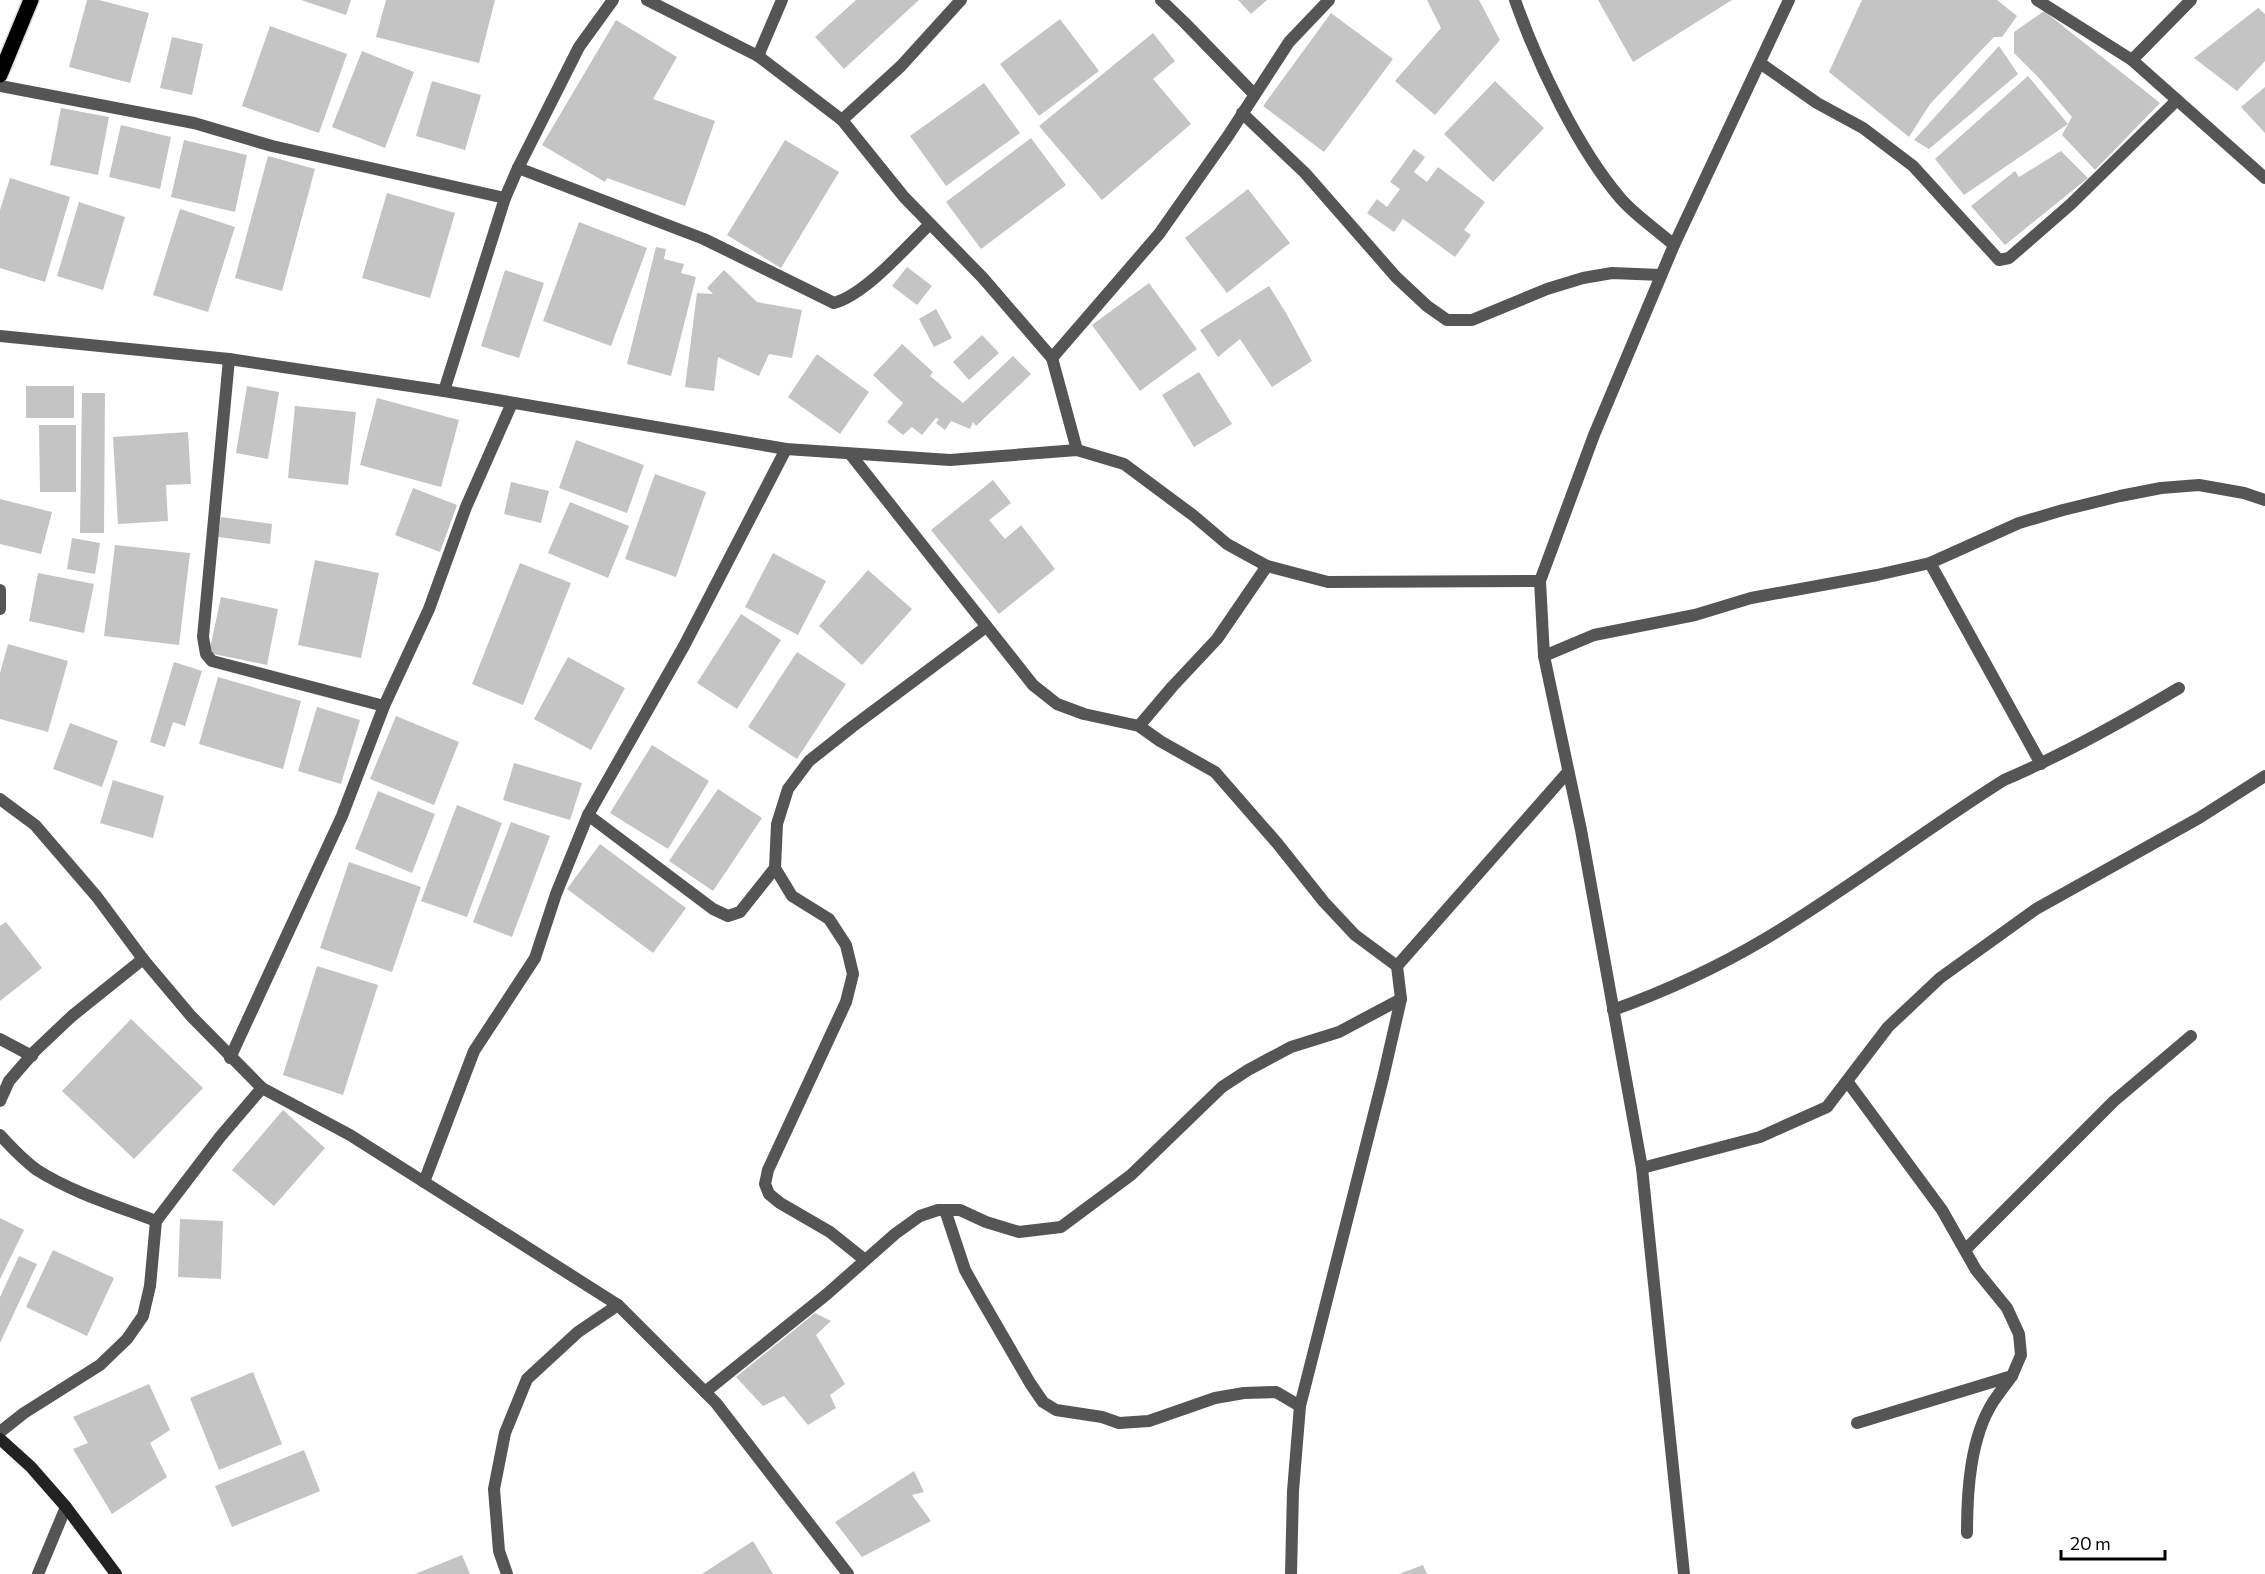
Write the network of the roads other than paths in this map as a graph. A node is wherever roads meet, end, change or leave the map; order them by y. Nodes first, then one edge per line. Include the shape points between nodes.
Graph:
1 (31, 0) edge
2 (613, 0) edge
3 (647, 0) edge
4 (783, 0) edge
5 (961, 0) edge
6 (1161, 0) edge
7 (1329, 0) edge
8 (1515, 0) edge
9 (1789, 0) edge
10 (2037, 0) edge
11 (2191, 0) edge
12 (758, 56) junction
13 (2132, 60) junction
14 (1760, 63) junction
15 (0, 75) edge
16 (0, 86) edge
17 (1254, 94) junction
18 (2177, 100) junction
19 (1242, 113) junction
20 (842, 120) junction
21 (518, 168) junction
22 (2265, 178) edge
23 (506, 198) junction
24 (930, 224) junction
25 (1674, 245) junction
26 (1661, 275) junction
27 (0, 336) edge
28 (1052, 358) junction
29 (229, 359) junction
30 (444, 391) junction
31 (512, 403) junction
32 (786, 449) junction
33 (1077, 450) junction
34 (851, 455) junction
35 (2265, 500) edge
36 (1930, 563) junction
37 (1267, 566) junction
38 (1540, 581) junction
39 (0, 590) edge
40 (0, 609) edge
41 (986, 627) junction
42 (1544, 656) junction
43 (2179, 688) dead end
44 (384, 706) junction
45 (1139, 726) junction
46 (2040, 765) junction
47 (1567, 772) junction
48 (2265, 776) edge
49 (0, 799) edge
50 (588, 815) junction
51 (775, 868) junction
52 (143, 959) junction
53 (1397, 966) junction
54 (1401, 999) junction
55 (1613, 1010) junction
56 (2191, 1036) dead end
57 (0, 1038) edge
58 (32, 1056) junction
59 (230, 1058) junction
60 (1847, 1081) junction
61 (262, 1088) junction
62 (0, 1101) edge
63 (0, 1135) edge
64 (1642, 1168) junction
65 (424, 1182) junction
66 (945, 1210) junction
67 (156, 1221) junction
68 (1965, 1250) junction
69 (865, 1260) junction
70 (618, 1305) junction
71 (2012, 1376) junction
72 (705, 1392) junction
73 (1300, 1406) junction
74 (1857, 1423) dead end
75 (0, 1432) edge
76 (0, 1439) edge
77 (66, 1507) junction
78 (1967, 1533) dead end
79 (38, 1574) edge
80 (116, 1574) edge
81 (507, 1574) edge
82 (848, 1574) edge
83 (1291, 1574) edge
84 (1684, 1574) edge

1 - 15 main road
2 - 21 street via 579,47
3 - 12 street
4 - 12 street
5 - 20 street via 901,66
6 - 17 street
7 - 17 street via 1289,42
8 - 25 street via 1540,63 1588,153 1622,200
9 - 14 street
10 - 13 street
11 - 13 street
12 - 20 street
13 - 18 street
14 - 18 street via 1913,166 1999,260 2009,258 2071,204
14 - 25 street
16 - 23 street via 194,123 284,148
17 - 19 street
18 - 22 street
19 - 26 street via 1305,173 1396,277 1447,320 1472,320 1582,278 1612,273
19 - 28 street via 1159,234
20 - 24 street
21 - 23 street
21 - 24 street via 704,239 834,303 867,284
23 - 30 street
24 - 28 street
25 - 26 street
26 - 38 street via 1594,435
27 - 29 street
28 - 33 street
29 - 30 street
29 - 44 street via 203,637 206,654 213,661
30 - 31 street
31 - 32 street
31 - 44 street via 466,507 429,609
32 - 34 street
32 - 50 street via 684,646
33 - 34 street via 950,460
33 - 37 street via 1124,464 1227,544
34 - 41 street
35 - 36 street via 2199,485 2161,488 2019,523
36 - 42 street via 1751,598 1695,615 1594,635
36 - 46 street
37 - 38 street via 1328,582
37 - 45 street via 1217,639
38 - 42 street
39 - 40 street
41 - 45 street via 1033,685 1057,704
41 - 51 street via 809,762 788,789 777,824
42 - 47 street
43 - 46 street
44 - 59 street via 342,816
45 - 53 street via 1215,772 1324,902 1355,935
46 - 55 street via 2004,780 1967,803 1766,938 1690,979
47 - 53 street
47 - 55 street
48 - 60 street via 2199,818 2036,909 1940,978 1888,1027
49 - 52 street via 35,825 97,897
50 - 51 street via 713,909 728,916 740,912
50 - 65 street via 535,958 474,1052
51 - 69 street via 792,896 829,919 846,945 853,974 846,1002 765,1184 769,1194 780,1203 830,1232
52 - 58 street via 72,1016
52 - 59 street
53 - 54 street
54 - 66 street via 1339,1032 1292,1047 1248,1070 1222,1088 1131,1174 1061,1227 1019,1232 960,1210
54 - 73 street
55 - 64 street
56 - 68 street via 2114,1101
57 - 58 street
58 - 62 street via 9,1081
59 - 61 street
60 - 64 street via 1827,1107 1760,1137
60 - 68 street via 1942,1210
61 - 65 street via 350,1135
61 - 67 street
63 - 67 street via 37,1169 76,1190
64 - 84 street
65 - 70 street
66 - 69 street via 920,1216
66 - 73 street via 965,1270 1030,1383 1043,1402 1056,1410 1119,1423 1149,1421 1215,1398 1276,1392
67 - 75 street via 150,1286 142,1316 128,1338 100,1365
68 - 71 street via 2007,1308 2019,1334 2021,1355
69 - 72 street
70 - 72 street
70 - 81 street via 578,1332 527,1379 509,1422 494,1489 499,1551
71 - 74 street
71 - 78 street via 1992,1404 1974,1447
72 - 82 street
73 - 83 street
76 - 77 street
77 - 79 street
77 - 80 street

